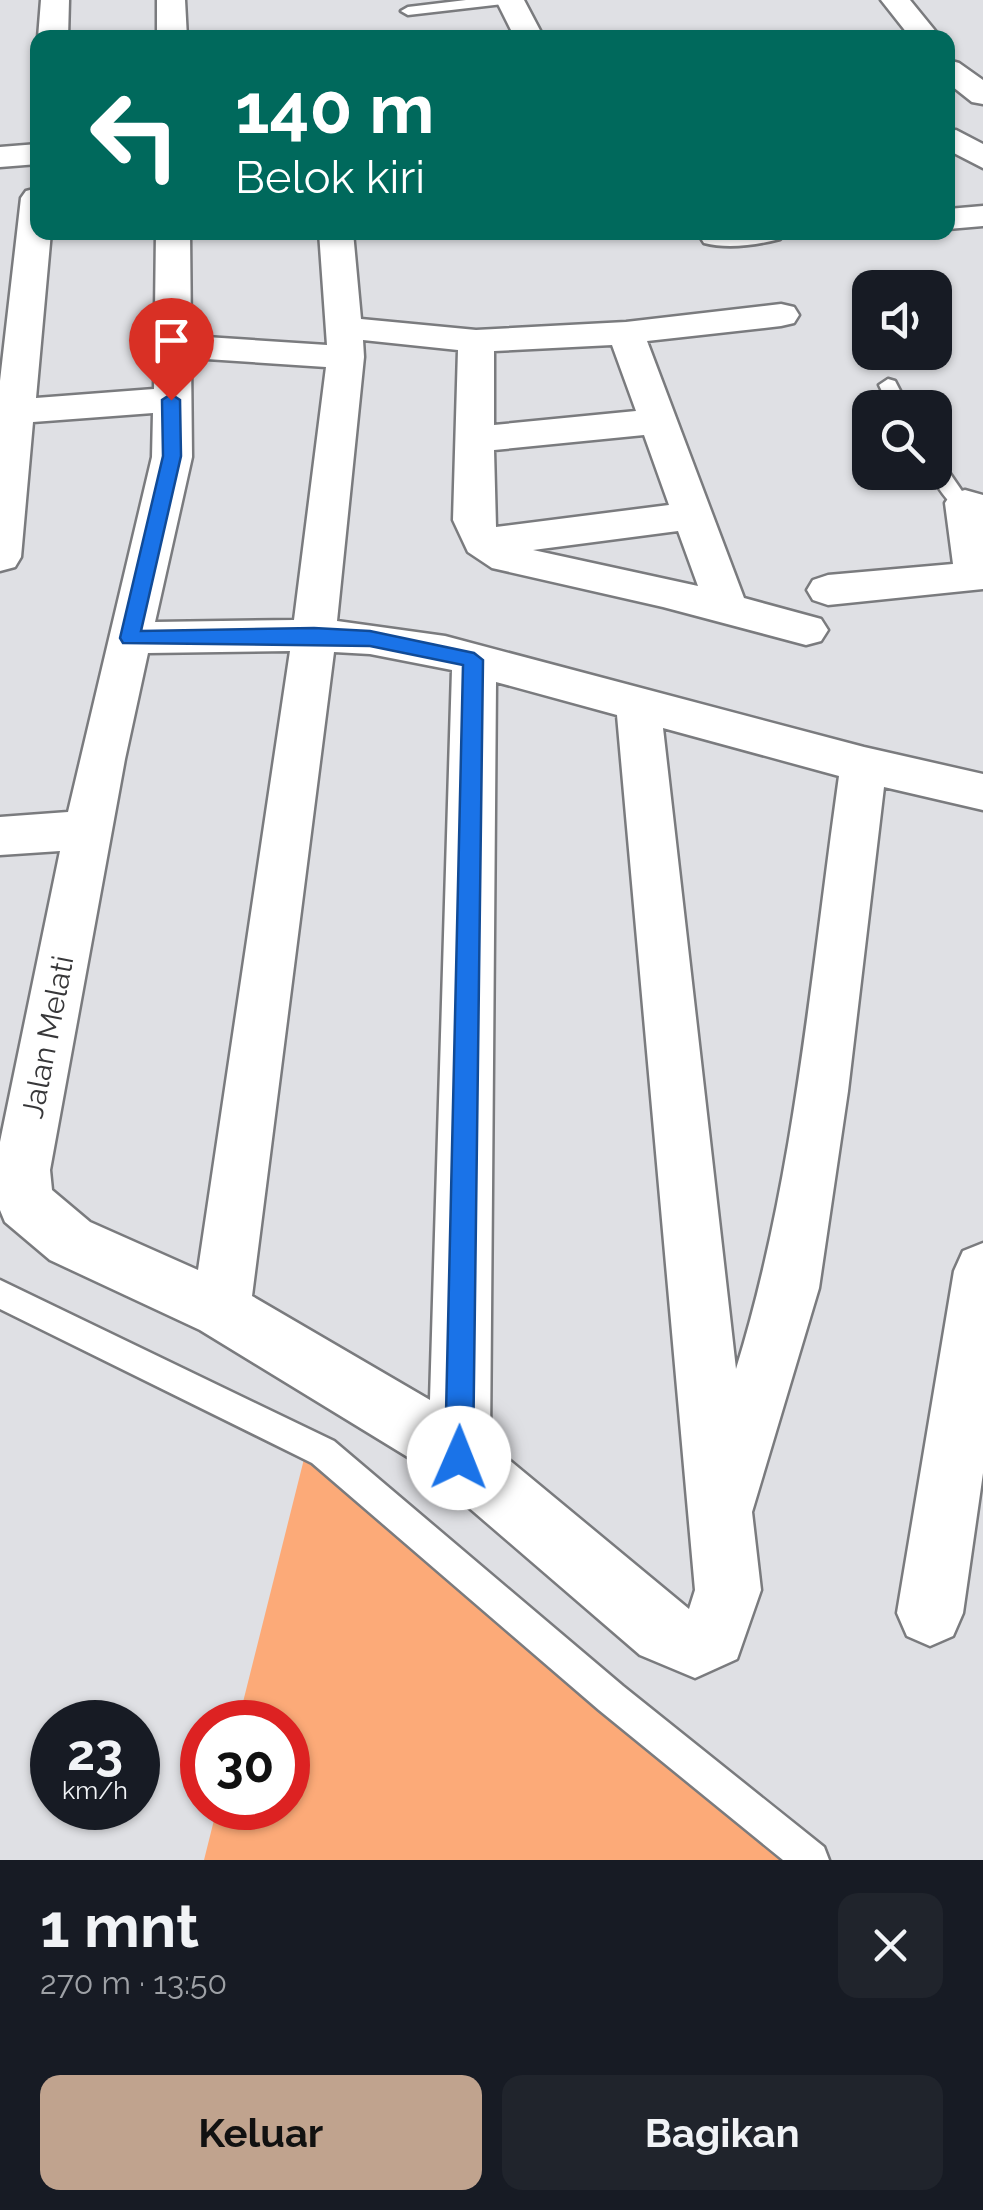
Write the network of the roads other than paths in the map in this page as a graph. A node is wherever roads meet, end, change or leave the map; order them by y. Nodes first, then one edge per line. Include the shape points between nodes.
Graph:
1 (55, 0) edge
2 (171, 0) edge
3 (507, 0) edge
4 (896, 0) edge
5 (408, 12) dead end
6 (53, 30) edge
7 (172, 30) edge
8 (525, 30) edge
9 (920, 30) edge
10 (955, 60) edge
11 (983, 95) edge
12 (30, 139) edge
13 (955, 140) edge
14 (0, 141) edge
15 (30, 155) edge
16 (0, 157) edge
17 (983, 158) edge
18 (983, 216) edge
19 (955, 218) edge
20 (32, 240) edge
21 (173, 240) edge
22 (337, 240) edge
23 (781, 314) dead end
24 (626, 332) junction
25 (476, 342) junction
26 (346, 343) junction
27 (170, 346) junction
28 (888, 385) dead end
29 (891, 390) edge
30 (171, 400) junction
31 (7, 413) edge
32 (658, 422) junction
33 (473, 440) junction
34 (952, 490) edge
35 (974, 506) edge
36 (693, 516) junction
37 (478, 543) junction
38 (0, 557) edge
39 (828, 590) dead end
40 (727, 609) junction
41 (806, 630) dead end
42 (314, 635) junction
43 (130, 638) junction
44 (474, 660) junction
45 (638, 704) junction
46 (864, 766) junction
47 (983, 792) edge
48 (88, 830) junction
49 (0, 836) edge
50 (983, 1270) edge
51 (0, 1294) edge
52 (221, 1310) junction
53 (972, 1426) edge
54 (459, 1458) junction
55 (722, 1512) junction
56 (930, 1613) dead end
57 (812, 1860) edge

1 - 6 street
2 - 7 street
3 - 5 lane
3 - 8 street
4 - 9 street
10 - 11 street
12 - 14 street
13 - 17 street
15 - 16 street
18 - 19 street
20 - 31 street
21 - 27 street, Jalan Melati
22 - 26 street
23 - 24 street
24 - 25 street
24 - 32 street
25 - 26 street
25 - 33 street
26 - 27 street
26 - 42 street
27 - 30 street, Jalan Melati
28 - 29 lane
30 - 31 street
30 - 43 street, Jalan Melati via 172,456
31 - 38 street
32 - 33 street
32 - 36 street
33 - 37 street
34 - 35 lane
35 - 39 street via 976,576
36 - 37 street
36 - 40 street
37 - 40 street via 516,561
40 - 41 street
42 - 43 street
42 - 44 street via 370,638
42 - 52 street
43 - 48 street, Jalan Melati
44 - 45 street
44 - 54 street
45 - 46 street
45 - 55 street
46 - 47 street
46 - 55 street via 790,1288
48 - 49 street
48 - 52 street, Jalan Melati via 22,1170 25,1203 70,1241
50 - 53 street
51 - 57 lane via 324,1452
52 - 54 street, Jalan Melati
53 - 56 street
54 - 55 street, Jalan Melati via 663,1632 695,1645 714,1636 728,1590

